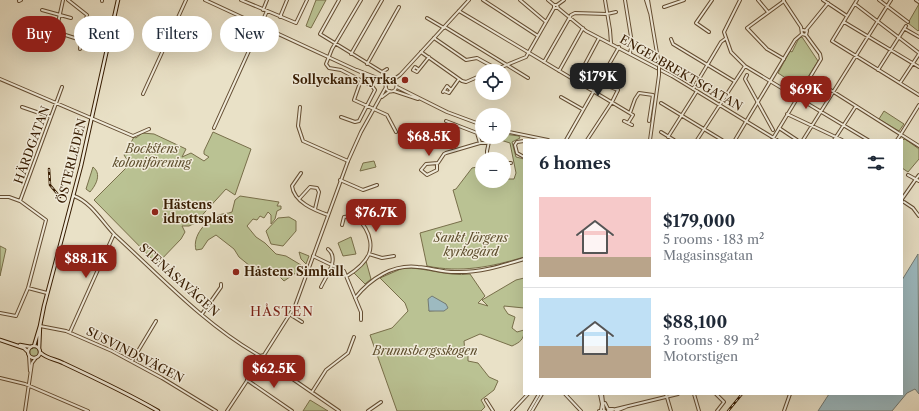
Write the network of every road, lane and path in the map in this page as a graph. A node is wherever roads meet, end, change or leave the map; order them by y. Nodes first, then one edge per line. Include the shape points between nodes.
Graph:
1 (63, 0) edge
2 (68, 0) edge
3 (118, 0) edge
4 (186, 0) edge
5 (204, 0) edge
6 (241, 0) edge
7 (267, 0) edge
8 (287, 0) edge
9 (307, 0) edge
10 (339, 0) edge
11 (361, 0) edge
12 (382, 0) edge
13 (469, 0) edge
14 (483, 0) edge
15 (520, 0) edge
16 (548, 0) edge
17 (564, 0) edge
18 (604, 0) edge
19 (625, 0) edge
20 (647, 0) edge
21 (684, 0) edge
22 (712, 0) edge
23 (740, 0) edge
24 (758, 0) edge
25 (783, 0) edge
26 (823, 0) edge
27 (857, 0) edge
28 (879, 0) edge
29 (891, 0) edge
30 (916, 0) edge
31 (247, 1) edge
32 (919, 2) edge
33 (828, 3) junction
34 (855, 4) junction
35 (887, 6) junction
36 (399, 7) dead end
37 (556, 7) junction
38 (664, 7) dead end
39 (42, 10) dead end
40 (263, 10) junction
41 (459, 11) junction
42 (267, 12) junction
43 (616, 12) dead end
44 (768, 12) junction
45 (607, 14) junction
46 (60, 15) junction
47 (87, 16) edge
48 (238, 16) edge
49 (265, 16) edge
50 (848, 16) junction
51 (280, 17) junction
52 (569, 17) junction
53 (71, 18) dead end
54 (428, 18) dead end
55 (878, 21) junction
56 (546, 22) junction
57 (844, 22) junction
58 (908, 22) dead end
59 (906, 26) dead end
60 (444, 27) junction
61 (583, 28) junction
62 (904, 29) junction
63 (803, 30) junction
64 (806, 30) junction
65 (709, 32) dead end
66 (802, 34) junction
67 (279, 35) edge
68 (806, 35) junction
69 (538, 36) junction
70 (868, 37) junction
71 (919, 37) edge
72 (74, 38) edge
73 (434, 38) junction
74 (599, 38) junction
75 (899, 38) junction
76 (671, 39) dead end
77 (725, 39) junction
78 (610, 43) junction
79 (335, 44) junction
80 (619, 47) junction
81 (890, 50) junction
82 (248, 52) edge
83 (421, 52) junction
84 (528, 53) junction
85 (630, 53) junction
86 (351, 54) junction
87 (919, 54) edge
88 (856, 56) junction
89 (328, 57) junction
90 (429, 57) junction
91 (784, 59) junction
92 (544, 62) junction
93 (367, 64) junction
94 (488, 64) edge
95 (505, 64) edge
96 (509, 64) edge
97 (913, 64) junction
98 (707, 65) junction
99 (348, 66) junction
100 (745, 66) junction
101 (511, 67) edge
102 (919, 67) edge
103 (387, 69) dead end
104 (418, 69) dead end
105 (559, 70) junction
106 (878, 70) junction
107 (400, 75) junction
108 (747, 75) dead end
109 (810, 77) junction
110 (475, 78) edge
111 (528, 78) dead end
112 (0, 79) edge
113 (459, 79) junction
114 (361, 80) junction
115 (393, 80) junction
116 (389, 81) junction
117 (576, 81) junction
118 (734, 81) junction
119 (771, 81) junction
120 (900, 83) junction
121 (386, 86) junction
122 (397, 86) junction
123 (62, 87) dead end
124 (610, 87) dead end
125 (693, 88) junction
126 (451, 90) junction
127 (392, 91) junction
128 (593, 91) junction
129 (697, 91) junction
130 (834, 92) junction
131 (143, 94) dead end
132 (919, 95) edge
133 (561, 97) dead end
134 (797, 97) junction
135 (380, 99) junction
136 (423, 100) junction
137 (57, 102) junction
138 (612, 102) junction
139 (758, 102) junction
140 (661, 103) dead end
141 (719, 105) junction
142 (919, 105) edge
143 (368, 106) junction
144 (856, 106) junction
145 (22, 107) dead end
146 (300, 107) dead end
147 (374, 109) junction
148 (583, 109) junction
149 (821, 112) junction
150 (630, 113) junction
151 (787, 114) junction
152 (682, 115) junction
153 (52, 117) junction
154 (92, 117) junction
155 (341, 117) dead end
156 (446, 121) dead end
157 (624, 121) dead end
158 (649, 121) dead end
159 (746, 121) junction
160 (475, 122) edge
161 (628, 123) junction
162 (632, 125) dead end
163 (844, 125) junction
164 (812, 126) junction
165 (214, 128) dead end
166 (779, 128) junction
167 (149, 129) dead end
168 (704, 129) junction
169 (773, 130) dead end
170 (396, 132) dead end
171 (475, 132) edge
172 (511, 132) edge
173 (661, 132) dead end
174 (901, 134) junction
175 (668, 137) junction
176 (836, 137) junction
177 (543, 139) edge
178 (567, 139) edge
179 (588, 139) edge
180 (650, 139) edge
181 (672, 139) edge
182 (698, 139) edge
183 (720, 139) edge
184 (736, 139) edge
185 (772, 139) edge
186 (796, 139) edge
187 (804, 139) edge
188 (840, 139) edge
189 (866, 139) edge
190 (898, 139) edge
191 (523, 141) edge
192 (477, 144) edge
193 (919, 146) edge
194 (523, 156) edge
195 (348, 161) junction
196 (437, 163) junction
197 (301, 173) dead end
198 (908, 175) dead end
199 (919, 175) edge
200 (916, 179) junction
201 (340, 180) junction
202 (919, 181) edge
203 (377, 185) dead end
204 (74, 196) junction
205 (0, 197) edge
206 (903, 198) edge
207 (298, 200) junction
208 (20, 201) junction
209 (904, 202) dead end
210 (315, 209) junction
211 (328, 215) junction
212 (919, 216) edge
213 (342, 225) dead end
214 (114, 234) junction
215 (328, 249) dead end
216 (369, 254) junction
217 (394, 256) dead end
218 (315, 257) junction
219 (523, 259) edge
220 (332, 264) junction
221 (347, 276) junction
222 (221, 284) dead end
223 (321, 287) dead end
224 (28, 288) junction
225 (47, 293) junction
226 (355, 298) junction
227 (0, 313) edge
228 (202, 314) junction
229 (291, 315) junction
230 (361, 320) dead end
231 (156, 321) dead end
232 (302, 322) dead end
233 (40, 326) junction
234 (70, 332) junction
235 (354, 337) dead end
236 (0, 340) edge
237 (4, 342) junction
238 (33, 346) junction
239 (39, 349) junction
240 (28, 352) junction
241 (40, 353) junction
242 (264, 355) junction
243 (29, 356) junction
244 (260, 356) junction
245 (36, 358) junction
246 (265, 360) junction
247 (132, 361) junction
248 (260, 361) junction
249 (66, 365) junction
250 (30, 373) junction
251 (0, 378) edge
252 (247, 379) junction
253 (28, 385) junction
254 (312, 393) junction
255 (527, 395) edge
256 (539, 395) edge
257 (566, 395) edge
258 (601, 395) edge
259 (601, 395) edge
260 (667, 395) edge
261 (694, 395) edge
262 (717, 395) edge
263 (790, 395) edge
264 (486, 400) dead end
265 (604, 401) junction
266 (381, 402) dead end
267 (615, 410) edge
268 (25, 411) edge
269 (88, 411) edge
270 (158, 411) edge
271 (216, 411) edge
272 (227, 411) edge
273 (292, 411) edge
274 (339, 411) edge
275 (368, 411) edge
276 (493, 411) edge
277 (512, 411) edge
278 (530, 411) edge
279 (581, 411) edge
280 (600, 411) edge
281 (606, 411) edge
282 (671, 411) edge
283 (699, 411) edge
284 (717, 411) edge
285 (784, 411) edge

1 - 46 street
2 - 47 street
3 - 154 main road, ÖSTERLEDEN
4 - 131 street
5 - 48 street
6 - 31 street
7 - 40 street
8 - 51 street
9 - 51 street via 296,23
10 - 79 street via 320,34
11 - 79 street
12 - 86 street
13 - 41 street
14 - 69 street
15 - 56 street
16 - 37 street, ENGELBREKTSGATAN
17 - 37 street
18 - 45 street
19 - 85 street via 632,43
20 - 180 street, bridge via 659,65
21 - 38 street
22 - 65 street via 696,23
23 - 77 street via 724,29
24 - 44 street
25 - 44 street
25 - 63 street
26 - 33 street
27 - 34 street
28 - 35 street
29 - 35 street
30 - 32 street
31 - 40 street
33 - 50 street
33 - 64 street
34 - 50 street
34 - 55 street
35 - 55 street
35 - 58 street
36 - 93 street
37 - 52 street, ENGELBREKTSGATAN
37 - 56 street
39 - 46 street
40 - 42 street
41 - 60 street
41 - 84 street
42 - 49 street
42 - 51 street
43 - 45 street
44 - 91 street via 747,28 767,49
45 - 52 street via 575,13
45 - 78 street
46 - 53 street
46 - 72 street via 56,32
50 - 57 street
52 - 61 street, ENGELBREKTSGATAN
52 - 92 street
54 - 60 street
55 - 70 street
55 - 75 street
56 - 69 street
57 - 70 street
57 - 88 street via 832,41
59 - 62 street
60 - 73 street
60 - 95 street
61 - 74 street, ENGELBREKTSGATAN
61 - 105 street
62 - 71 street
62 - 75 street
63 - 64 street
63 - 66 street
64 - 68 street
66 - 68 street
66 - 91 street
67 - 89 street
68 - 109 street via 821,57
69 - 84 street
70 - 81 street
70 - 88 street
73 - 83 street
73 - 94 street via 466,60 477,58
74 - 78 street, ENGELBREKTSGATAN
74 - 117 street
75 - 81 street
75 - 87 street
76 - 98 street via 672,44
77 - 98 street
77 - 100 street via 731,52
78 - 80 street, ENGELBREKTSGATAN
79 - 86 street
79 - 89 street
80 - 85 street, ENGELBREKTSGATAN
80 - 128 street
81 - 97 street
81 - 106 street
82 - 165 street
83 - 90 street
83 - 107 street
84 - 92 street
84 - 96 street
85 - 125 street, ENGELBREKTSGATAN
86 - 93 street
87 - 97 street
88 - 106 street
88 - 130 street
89 - 99 street
89 - 114 street via 327,67 341,70
90 - 104 street
90 - 113 street
91 - 119 street
92 - 105 street
93 - 103 street via 382,72
97 - 102 street
97 - 120 street
98 - 118 street
98 - 125 street
99 - 116 street
99 - 121 street
100 - 118 street
100 - 119 street
101 - 111 street
105 - 117 street
106 - 120 street
107 - 115 street
107 - 122 street
108 - 139 street via 745,79
109 - 130 street
109 - 134 street
110 - 113 street via 466,82
112 - 137 street
113 - 126 street
114 - 143 street via 375,88
114 - 143 street via 354,99
115 - 116 street
115 - 122 street
116 - 121 street
117 - 128 street
118 - 141 street
119 - 134 street
119 - 139 street
120 - 132 street
121 - 127 street
121 - 135 street
122 - 127 street
122 - 136 street
123 - 137 street, HÄRDGATAN
124 - 138 street via 618,90
125 - 129 street, ENGELBREKTSGATAN
126 - 126 street via 447,86 444,92 448,94
127 - 135 street
127 - 136 street
128 - 138 street
128 - 148 street
129 - 141 street, ENGELBREKTSGATAN
129 - 152 street
130 - 144 street
130 - 149 street
133 - 148 street
134 - 149 street
134 - 151 street
135 - 147 street
136 - 160 street
137 - 153 street, HÄRDGATAN
137 - 154 street
138 - 150 street
138 - 179 street
139 - 159 street
139 - 169 street
140 - 152 street
141 - 159 street, ENGELBREKTSGATAN
141 - 168 street
142 - 174 street
143 - 147 street
143 - 155 street via 358,122
144 - 163 street
144 - 174 street
145 - 153 street
146 - 195 street via 298,126 303,140
147 - 170 street via 388,116
147 - 195 street
148 - 178 street
149 - 163 street
149 - 164 street
150 - 158 street via 634,99 639,93 653,95
150 - 161 street via 633,115
151 - 164 street
151 - 166 street
152 - 168 street
152 - 175 street
153 - 208 street, HÄRDGATAN
154 - 167 street via 133,136
154 - 204 main road, ÖSTERLEDEN
156 - 171 street
157 - 161 street
159 - 184 street
159 - 185 street, ENGELBREKTSGATAN
161 - 162 street
163 - 176 street
163 - 189 street
164 - 176 street
164 - 187 street
166 - 185 street
166 - 186 street
168 - 182 street
168 - 183 street
172 - 177 street
173 - 175 street
174 - 190 street
174 - 193 street
175 - 181 street
176 - 188 street
191 - 194 street via 515,145 517,153
192 - 196 street via 444,154
195 - 201 street
196 - 196 street via 426,164 421,170 427,175 432,174 438,170
197 - 207 street via 292,186
198 - 200 street
199 - 200 street
200 - 202 street
200 - 206 street
201 - 203 street via 363,190
201 - 211 street
204 - 214 street, STENÅSAVÄGEN via 86,203
204 - 225 main road, ÖSTERLEDEN
205 - 208 street
207 - 210 street
207 - 210 street via 309,188 315,187 319,191
208 - 224 street, HÄRDGATAN via 46,220
209 - 212 street
210 - 211 street
211 - 218 street
213 - 216 street via 346,216 362,224 369,236
214 - 228 street, STENÅSAVÄGEN
214 - 234 street
215 - 220 street via 333,256
216 - 217 street via 382,258
216 - 221 street via 362,264
218 - 220 street
218 - 229 street
219 - 226 street via 471,272 398,267 376,278
220 - 221 street
220 - 223 street
221 - 226 street
222 - 228 street
224 - 225 street
224 - 227 street, HÄRDGATAN via 16,316
225 - 233 main road, ÖSTERLEDEN
226 - 230 street via 361,312
228 - 244 street, STENÅSAVÄGEN
229 - 232 street
229 - 242 street
231 - 247 street
233 - 234 street, SUSVINDSVÄGEN
233 - 238 main road, ÖSTERLEDEN
233 - 239 main road, ÖSTERLEDEN
234 - 247 street, SUSVINDSVÄGEN
235 - 254 street via 348,353 326,370
236 - 237 main road
237 - 238 main road
237 - 240 main road via 24,348
238 - 239 main road
238 - 240 main road
239 - 241 main road
240 - 243 main road
241 - 245 main road
241 - 249 main road
242 - 244 street
242 - 246 street
243 - 245 main road
243 - 250 street
244 - 248 street
245 - 249 main road
245 - 250 street
246 - 248 street
246 - 254 street
247 - 271 street, SUSVINDSVÄGEN
248 - 252 street
249 - 270 main road via 113,386
250 - 253 street
251 - 253 street
252 - 272 street
252 - 273 street
253 - 268 street
253 - 269 street
254 - 274 street
255 - 277 street
256 - 278 street
257 - 279 street
258 - 265 street
259 - 280 street
260 - 267 street
260 - 282 street
261 - 283 street
262 - 284 street via 724,402
263 - 285 street
264 - 276 street
265 - 267 street via 608,408
265 - 281 street
266 - 275 street
267 - 281 street
280 - 281 street

